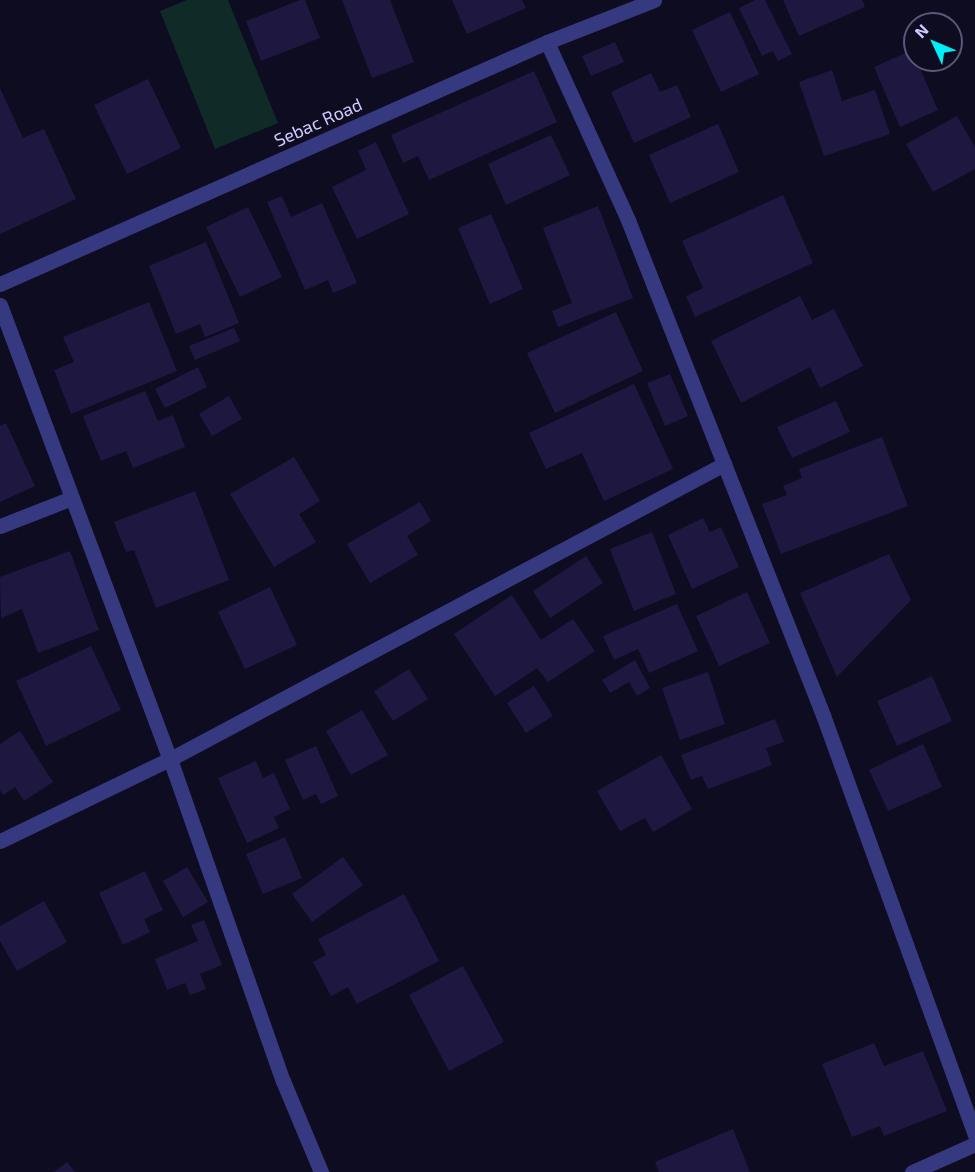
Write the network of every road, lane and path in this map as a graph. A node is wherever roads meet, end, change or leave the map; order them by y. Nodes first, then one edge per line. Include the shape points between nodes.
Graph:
1 (654, 0) edge
2 (547, 42) junction
3 (0, 284) edge
4 (0, 304) edge
5 (724, 464) junction
6 (72, 498) junction
7 (0, 526) edge
8 (170, 759) junction
9 (0, 841) edge
10 (975, 1135) edge
11 (975, 1144) edge
12 (321, 1172) edge
13 (912, 1172) edge

1 - 2 street, Sebac Road
2 - 3 street, Sebac Road
2 - 5 street via 628,220
4 - 6 street
5 - 8 street
5 - 10 street via 823,715
6 - 7 street
6 - 8 street
8 - 9 street
8 - 12 street via 283,1081
11 - 13 street

